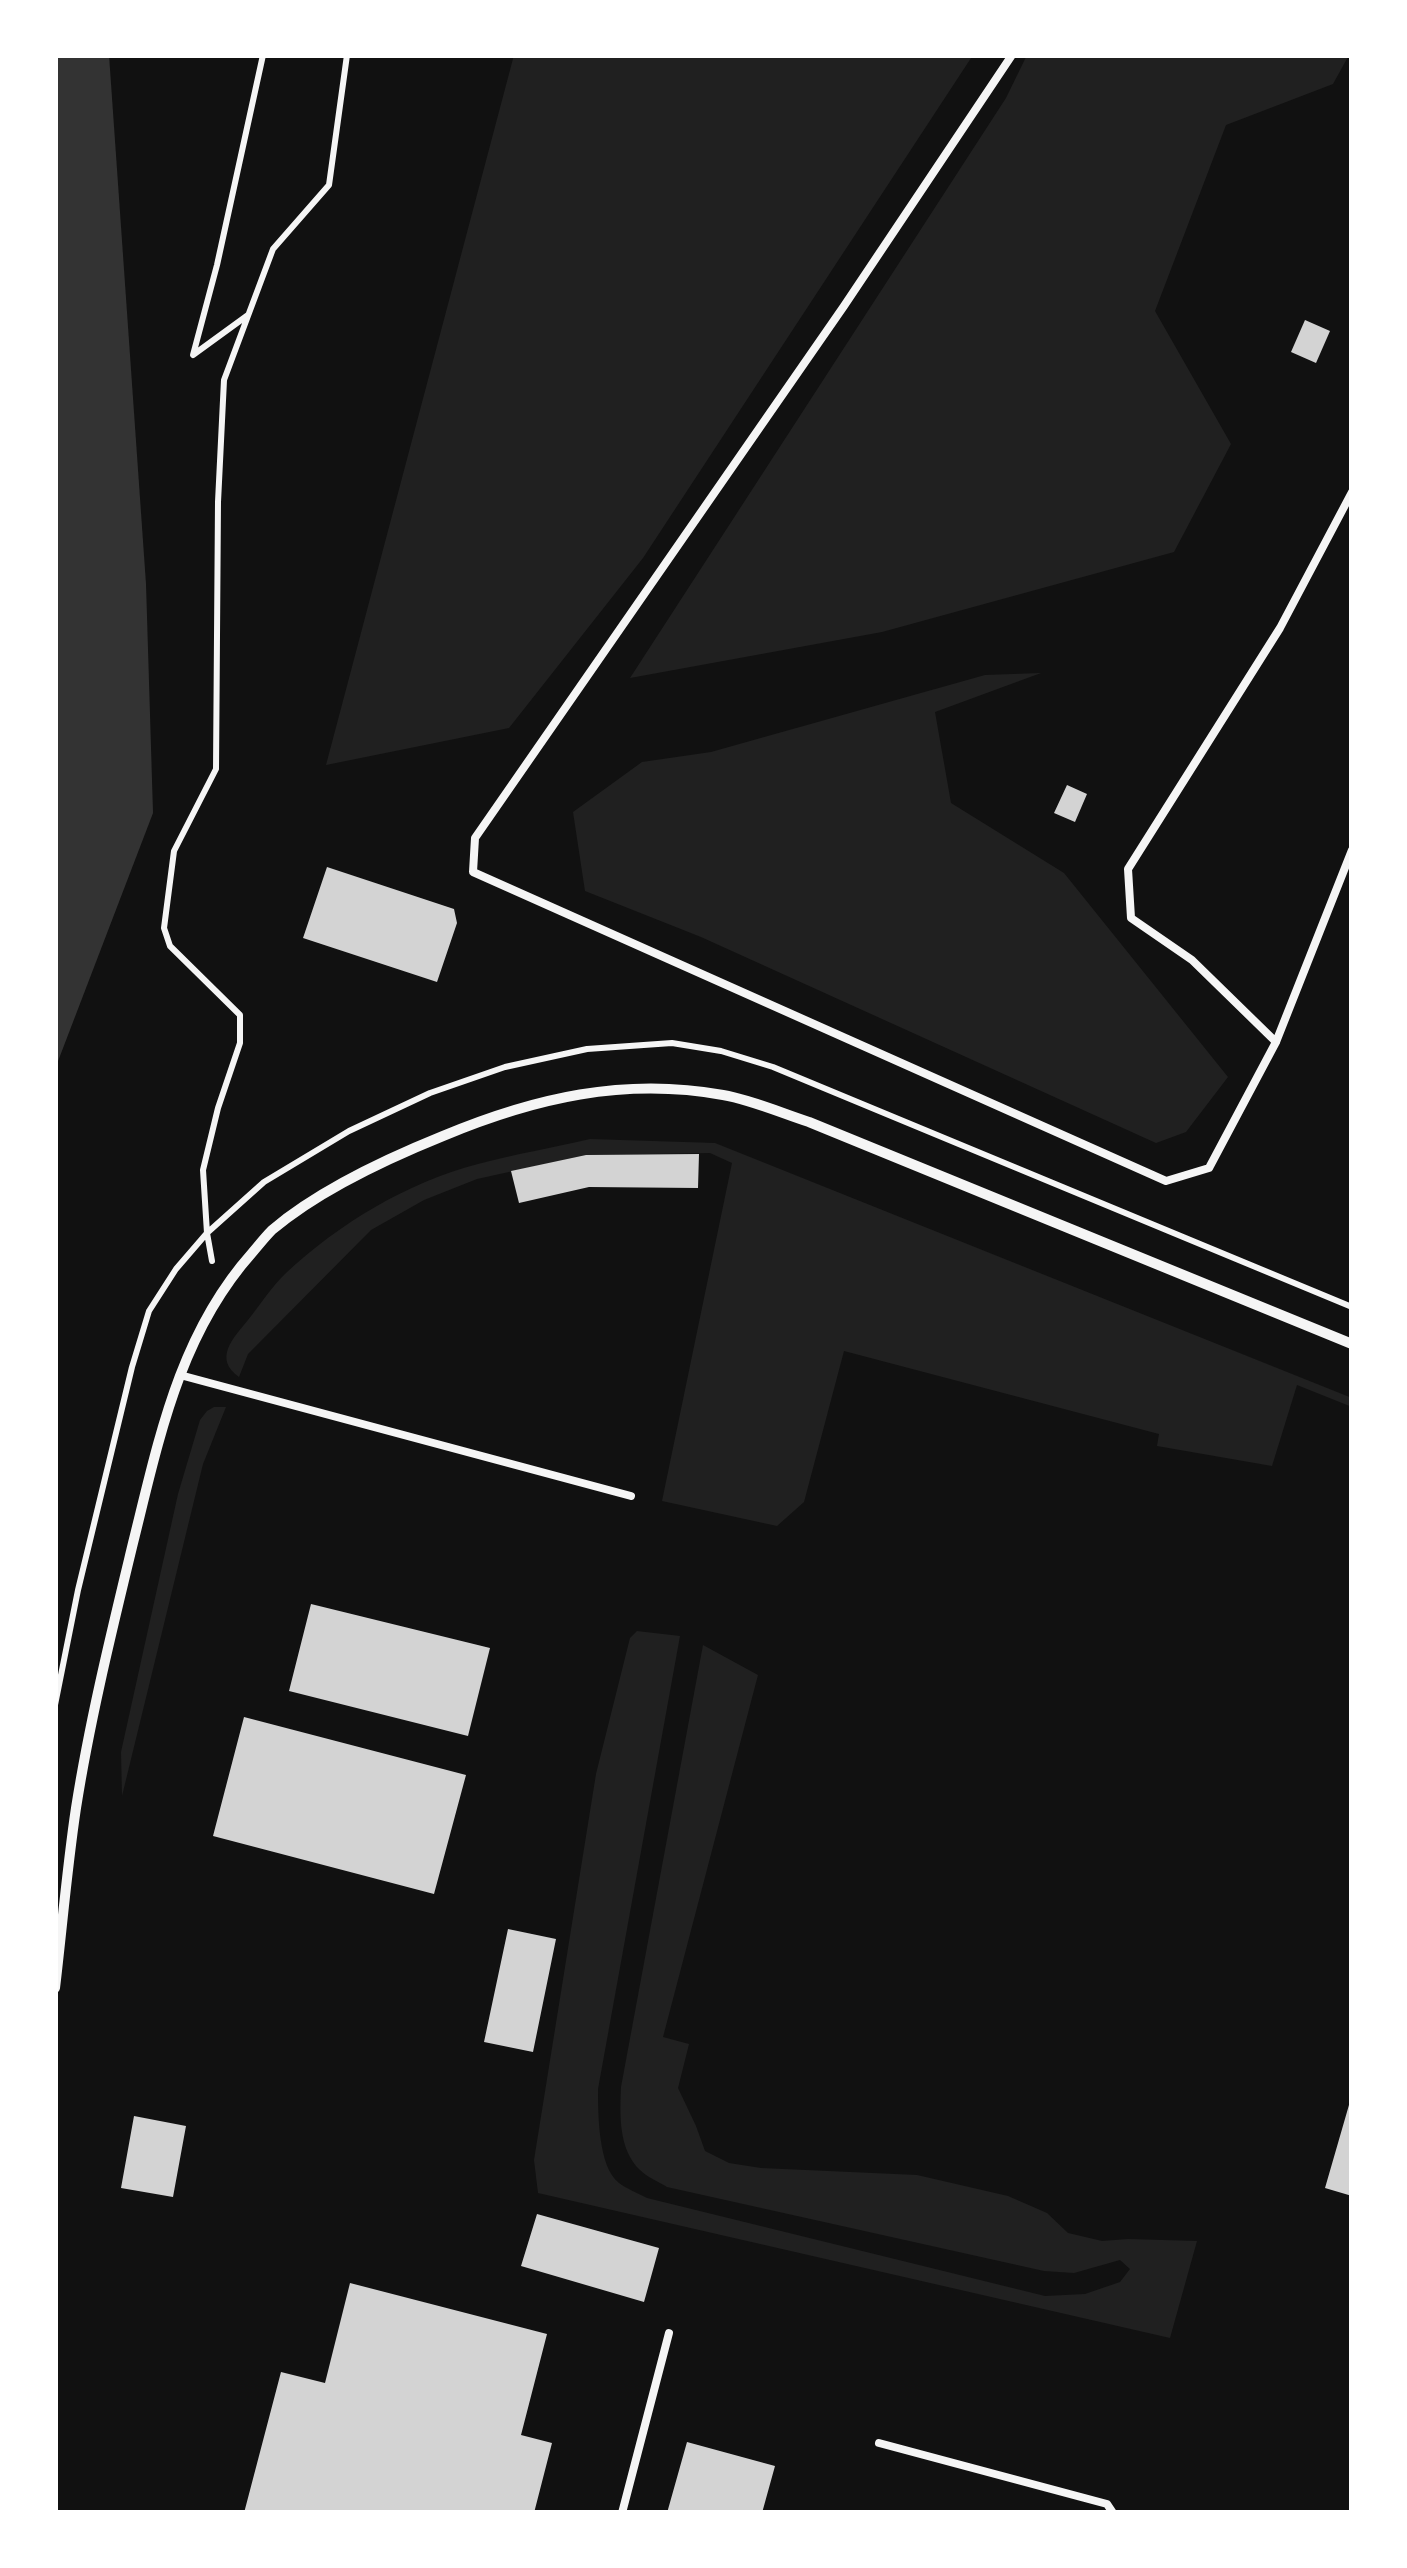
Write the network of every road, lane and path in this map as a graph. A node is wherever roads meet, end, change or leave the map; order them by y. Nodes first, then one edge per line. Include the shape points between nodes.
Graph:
1 (263, 55) edge
2 (346, 55) edge
3 (1012, 55) edge
4 (249, 314) junction
5 (1352, 492) edge
6 (1352, 850) edge
7 (1276, 1042) junction
8 (207, 1232) junction
9 (218, 1297) junction
10 (1352, 1307) edge
11 (1352, 1344) edge
12 (180, 1375) junction
13 (631, 1496) dead end
14 (55, 1705) edge
15 (55, 1988) edge
16 (669, 2333) dead end
17 (878, 2443) dead end
18 (622, 2513) edge
19 (1114, 2513) edge

1 - 4 path via 193,354
2 - 4 path via 329,184 273,249
3 - 7 lane via 475,838 473,872 1166,1181 1210,1168
4 - 8 path via 224,380 216,769 174,851 164,928 170,946 240,1014 240,1043 203,1170
5 - 7 lane via 1280,628 1128,869 1132,918 1192,960
6 - 7 lane
8 - 9 path
8 - 10 path via 264,1182 430,1092 587,1050 672,1043 773,1067
8 - 14 path via 149,1311
9 - 11 street via 271,1231 328,1192 415,1148 496,1114 552,1100 661,1088 725,1095 809,1122
9 - 12 street
12 - 13 lane
12 - 15 street via 158,1442 76,1808
16 - 18 lane
17 - 19 lane via 1107,2504

